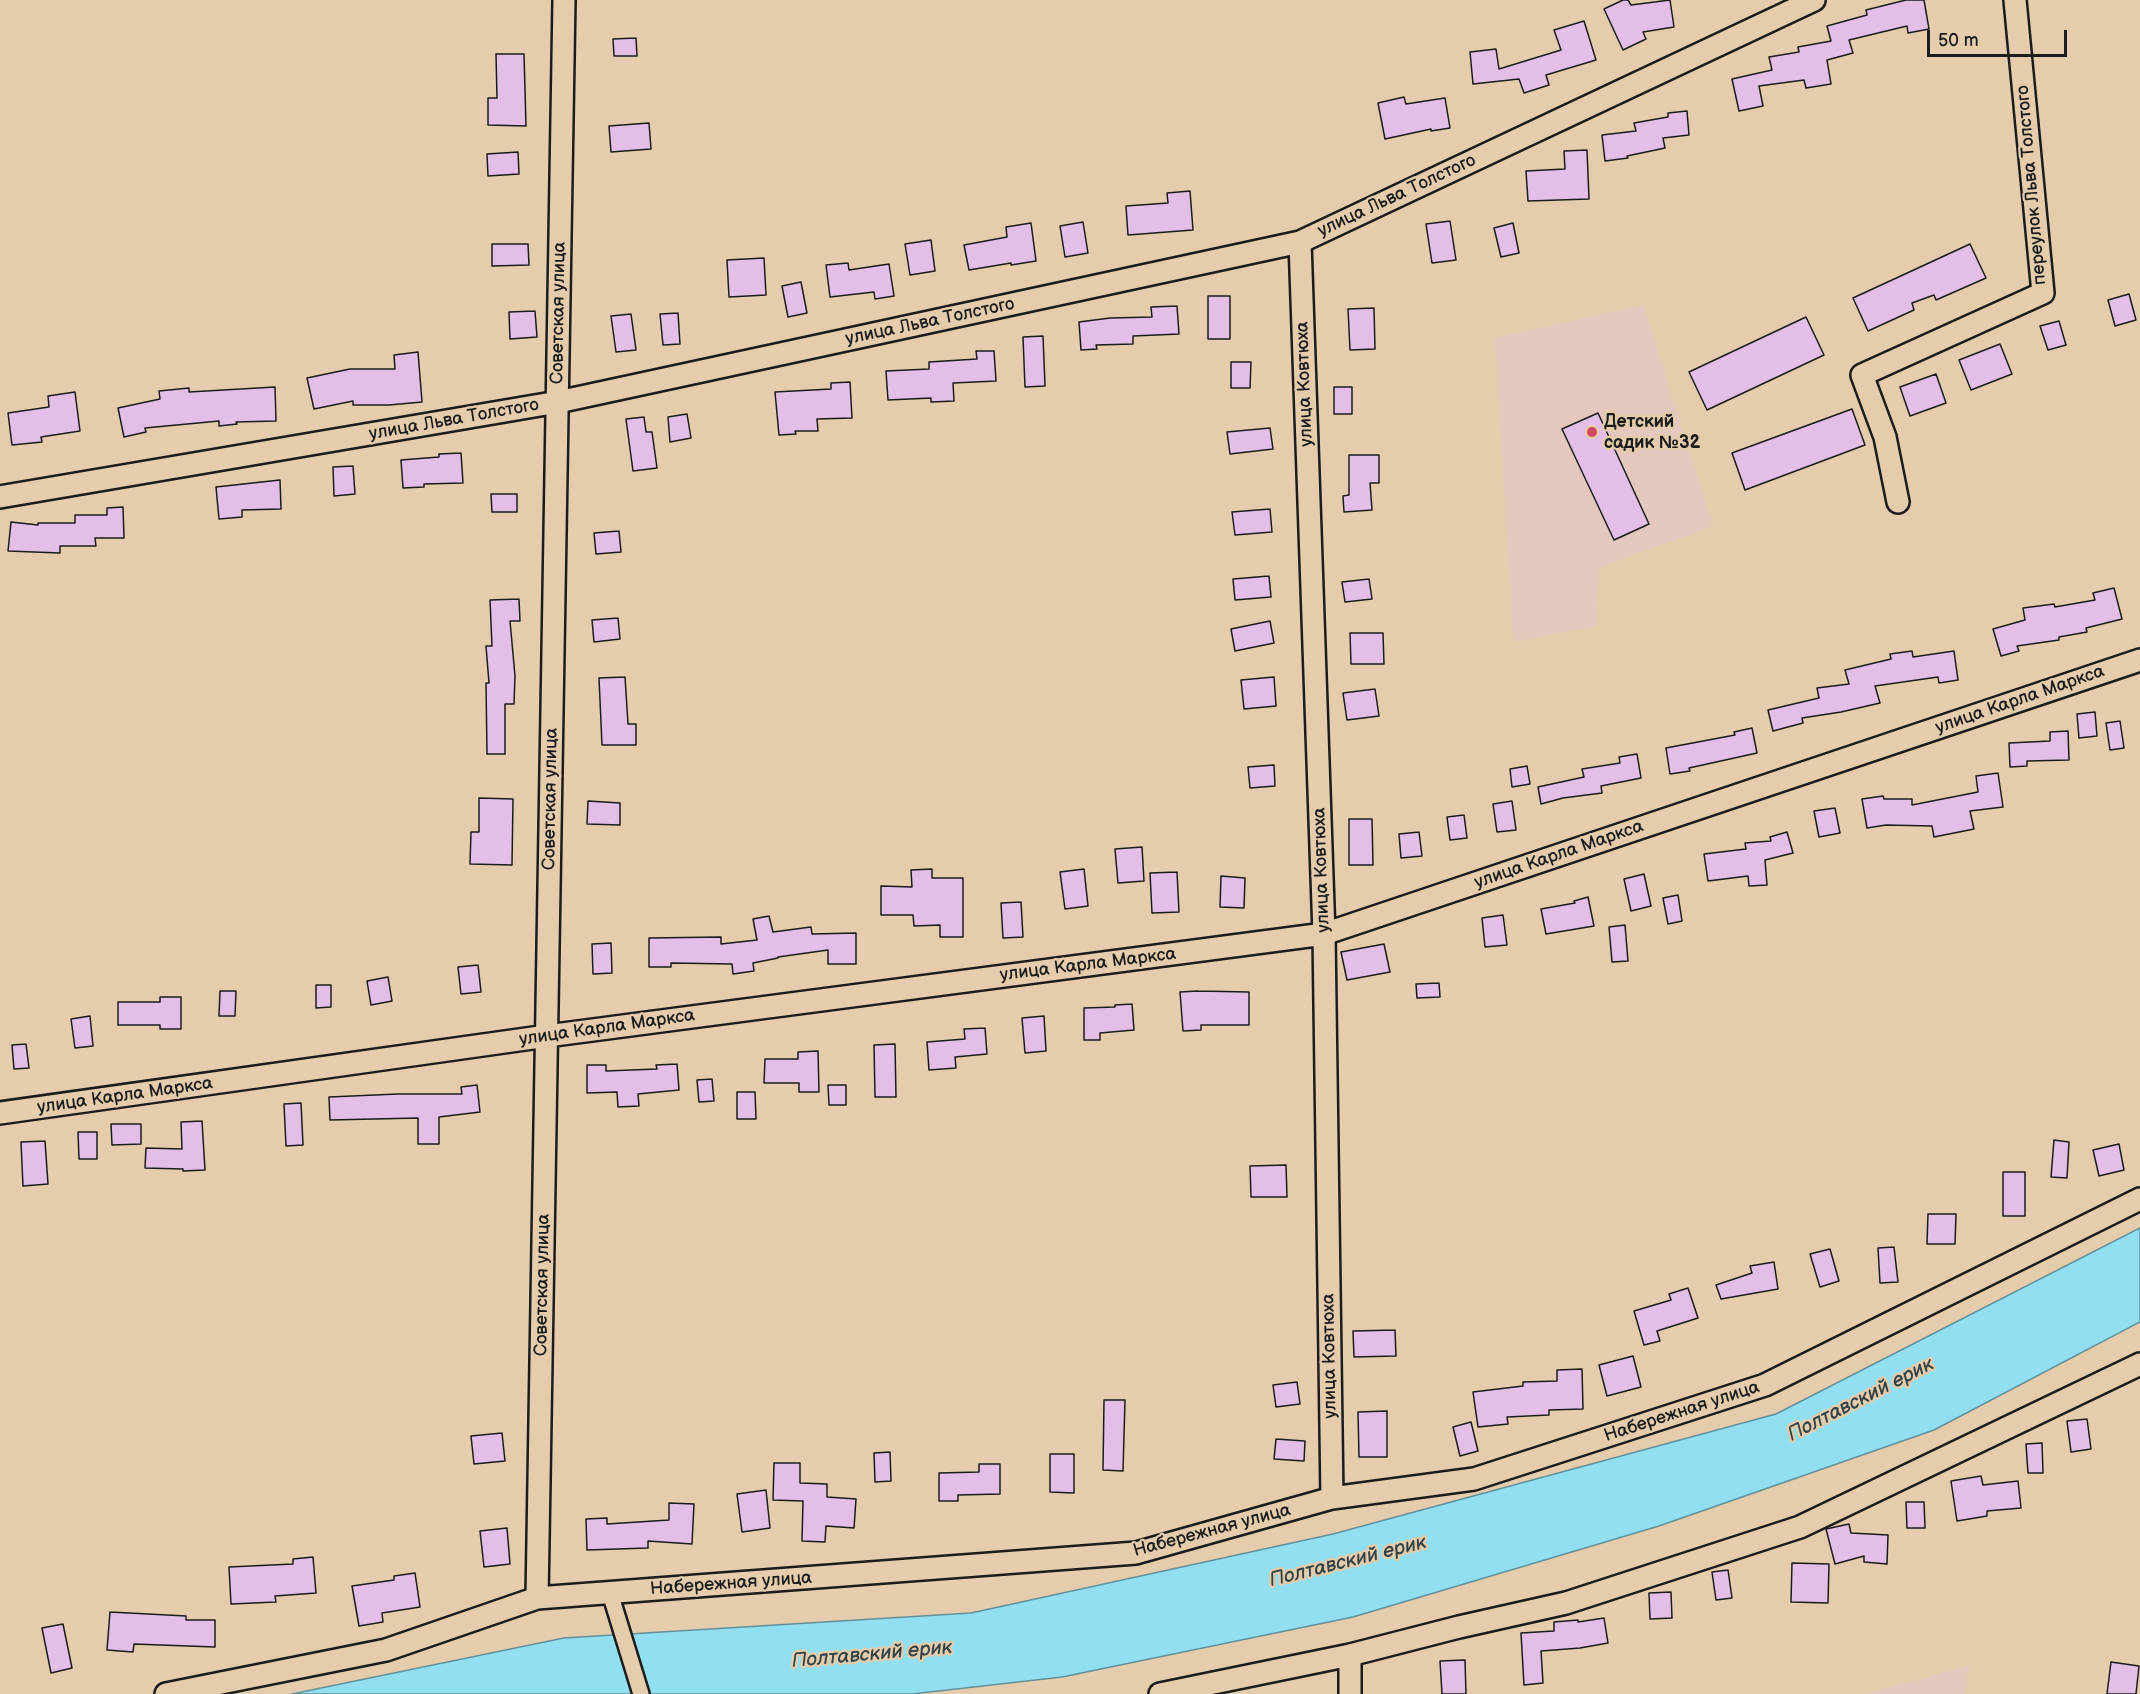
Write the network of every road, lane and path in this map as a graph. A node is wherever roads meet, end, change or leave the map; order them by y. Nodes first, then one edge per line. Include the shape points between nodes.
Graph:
1 (564, 0) edge
2 (1814, 0) edge
3 (2015, 0) edge
4 (1300, 242) junction
5 (558, 402) junction
6 (0, 497) edge
7 (1898, 502) dead end
8 (2140, 660) edge
9 (1324, 934) junction
10 (547, 1036) junction
11 (0, 1113) edge
12 (2140, 1199) edge
13 (2140, 1364) edge
14 (1332, 1498) junction
15 (610, 1593) junction
16 (537, 1599) junction
17 (1350, 1655) junction
18 (166, 1694) edge
19 (641, 1694) edge
20 (1160, 1694) edge
21 (1350, 1694) edge

1 - 5 street, Советская улица
2 - 4 street, улица Льва Толстого
3 - 7 street, переулок Льва Толстого via 2043,293 1862,375 1885,437
4 - 5 street, улица Льва Толстого
4 - 9 street, улица Ковтюха
5 - 6 street, улица Льва Толстого
5 - 10 street, Советская улица
8 - 9 street, улица Карла Маркса
9 - 10 street, улица Карла Маркса
9 - 14 street, улица Ковтюха
10 - 11 street, улица Карла Маркса
10 - 16 street, Советская улица
12 - 14 street, Набережная улица via 1766,1385 1474,1479
13 - 17 street via 1800,1527 1566,1603
14 - 15 street, Набережная улица via 1136,1553
15 - 16 street, Набережная улица
15 - 19 street
16 - 18 street, Набережная улица via 386,1650
17 - 20 street
17 - 21 street

